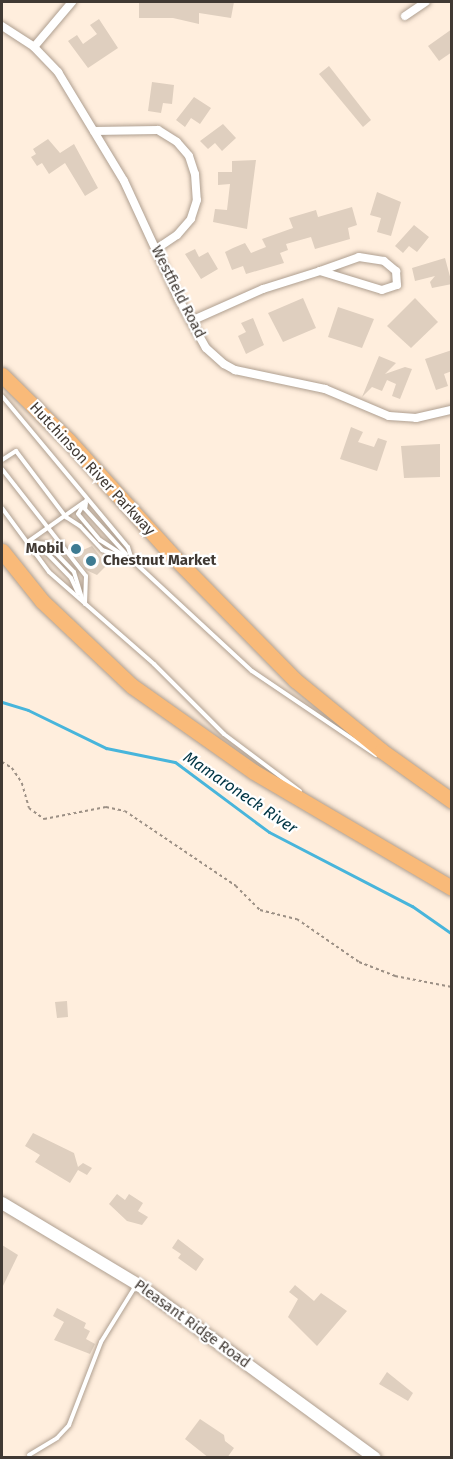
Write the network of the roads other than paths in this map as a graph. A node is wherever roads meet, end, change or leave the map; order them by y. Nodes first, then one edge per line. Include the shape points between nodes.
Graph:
1 (72, 2) edge
2 (426, 2) edge
3 (405, 15) dead end
4 (2, 26) edge
5 (34, 47) junction
6 (94, 131) junction
7 (156, 249) junction
8 (320, 271) junction
9 (191, 321) junction
10 (2, 375) edge
11 (2, 396) edge
12 (452, 410) edge
13 (2, 460) edge
14 (2, 469) edge
15 (87, 499) junction
16 (2, 508) edge
17 (66, 517) junction
18 (49, 530) junction
19 (27, 542) junction
20 (2, 551) edge
21 (132, 560) junction
22 (84, 605) junction
23 (451, 800) edge
24 (347, 827) junction
25 (452, 888) edge
26 (2, 1203) edge
27 (137, 1284) junction
28 (29, 1455) dead end
29 (375, 1458) edge

1 - 5 street
2 - 3 street
4 - 5 street, Westfield Road
5 - 6 street, Westfield Road via 58,72
6 - 7 street, Westfield Road via 124,181
6 - 7 street via 130,127 159,130 189,156 197,200 191,219 177,235
7 - 9 street, Westfield Road
8 - 8 street via 382,290 397,285 396,271 384,261 371,258 348,259
8 - 9 street via 263,289
9 - 12 street, Westfield Road via 206,348 235,370 325,389 404,419
10 - 23 highway, Hutchinson River Parkway via 295,680 382,751
11 - 15 lane
13 - 17 lane via 16,452
14 - 18 lane
15 - 17 lane
15 - 21 lane via 128,547
15 - 21 lane via 85,509
15 - 21 lane via 78,514 100,540
16 - 19 lane
17 - 18 lane
17 - 21 lane via 102,550
18 - 19 lane
18 - 22 lane via 86,576
19 - 22 lane via 50,572
19 - 22 lane via 47,544 74,572
20 - 24 highway via 42,601 132,686 199,736
21 - 23 lane via 252,671 331,726
22 - 24 lane via 154,664 224,734
24 - 25 highway
26 - 27 street, Pleasant Ridge Road
27 - 28 lane via 101,1342 69,1425 57,1438
27 - 29 street, Pleasant Ridge Road

